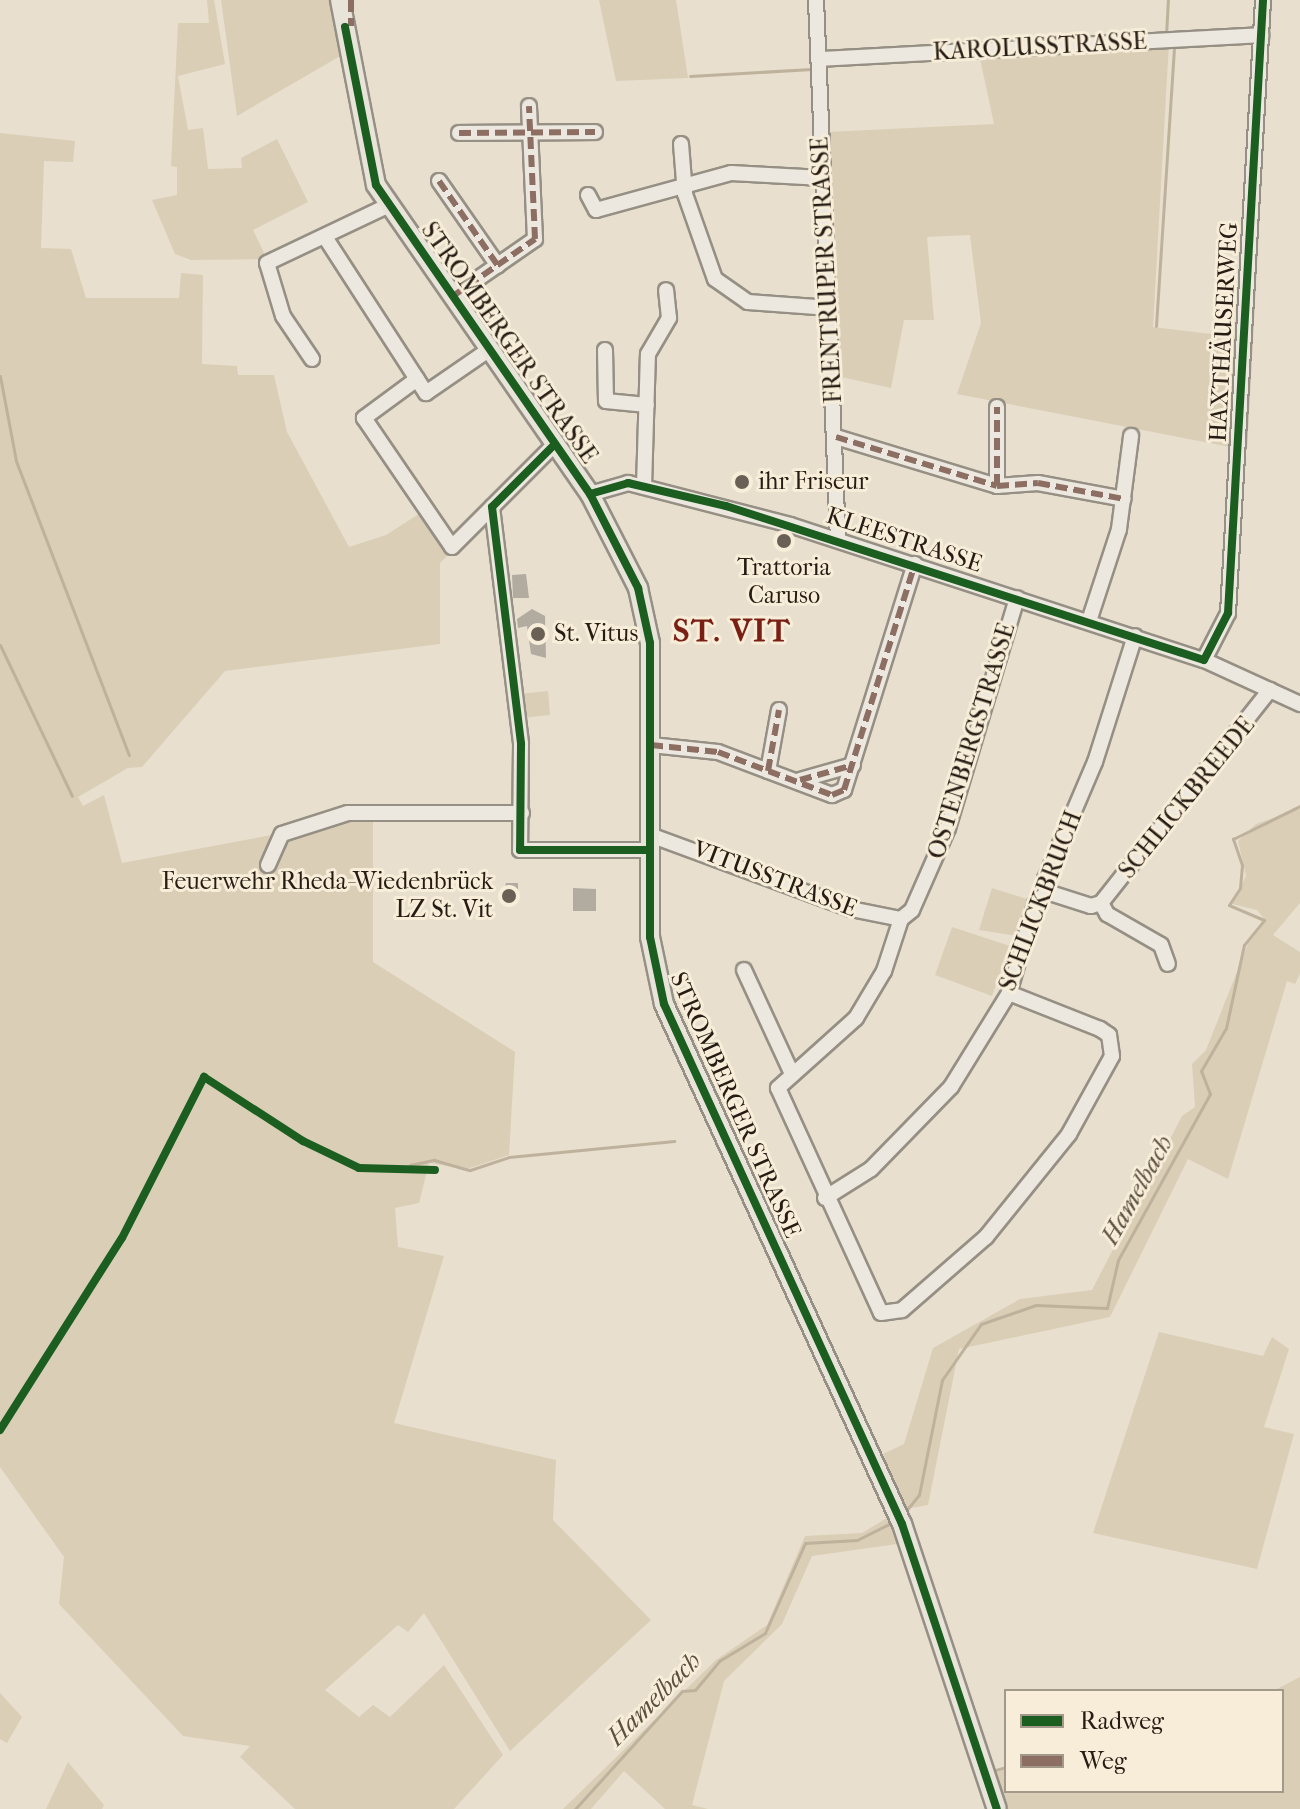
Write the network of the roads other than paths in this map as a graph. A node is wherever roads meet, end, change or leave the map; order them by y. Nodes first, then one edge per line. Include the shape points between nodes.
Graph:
1 (340, 0) edge
2 (816, 0) edge
3 (1263, 0) edge
4 (1261, 35) junction
5 (820, 59) junction
6 (529, 106) dead end
7 (532, 132) junction
8 (595, 132) dead end
9 (459, 133) dead end
10 (681, 144) dead end
11 (439, 181) dead end
12 (823, 183) junction
13 (684, 186) junction
14 (588, 195) dead end
15 (389, 205) junction
16 (325, 237) junction
17 (498, 266) junction
18 (666, 290) dead end
19 (453, 296) junction
20 (830, 308) junction
21 (490, 349) junction
22 (605, 350) dead end
23 (312, 359) dead end
24 (417, 379) junction
25 (647, 405) junction
26 (997, 407) dead end
27 (1131, 436) dead end
28 (836, 437) junction
29 (555, 444) junction
30 (997, 486) junction
31 (644, 487) junction
32 (590, 494) junction
33 (1124, 499) junction
34 (492, 507) junction
35 (838, 540) junction
36 (915, 564) junction
37 (1017, 598) junction
38 (1089, 621) junction
39 (1135, 636) junction
40 (1204, 660) junction
41 (1270, 690) junction
42 (1300, 704) edge
43 (779, 710) dead end
44 (651, 745) junction
45 (853, 765) junction
46 (768, 771) junction
47 (800, 780) junction
48 (522, 813) junction
49 (650, 842) junction
50 (268, 865) dead end
51 (1047, 892) junction
52 (1101, 903) junction
53 (901, 919) junction
54 (1168, 964) dead end
55 (744, 970) dead end
56 (1009, 993) junction
57 (792, 1074) junction
58 (825, 1198) junction
59 (997, 1809) edge

1 - 15 main road, STROMBERGER STRASSE via 369,163
2 - 5 street, FRENTRUPER STRASSE
3 - 4 street, HAXTHÄUSERWEG
4 - 5 street, KAROLUSSTRASSE
4 - 40 street, HAXTHÄUSERWEG via 1228,613
5 - 12 street, FRENTRUPER STRASSE
6 - 7 street
7 - 8 street
7 - 9 street
7 - 17 street via 535,239
10 - 13 street
11 - 17 street
12 - 13 street via 731,173
12 - 20 street, FRENTRUPER STRASSE
13 - 14 street via 596,210
13 - 20 street via 715,279 729,294 748,302
15 - 16 street
15 - 19 main road, STROMBERGER STRASSE
16 - 23 street via 267,263 283,316
16 - 24 street
17 - 19 street
18 - 25 street via 669,318 648,354
19 - 21 main road, STROMBERGER STRASSE
20 - 28 street, FRENTRUPER STRASSE
21 - 24 street via 426,393
21 - 29 main road, STROMBERGER STRASSE
22 - 25 street via 606,401
24 - 34 street via 367,412 366,424 452,547
25 - 31 street
26 - 30 street
27 - 33 street
28 - 30 street
28 - 35 street, FRENTRUPER STRASSE
29 - 32 main road, STROMBERGER STRASSE
29 - 34 street
30 - 33 street via 1038,483
31 - 32 street, KLEESTRASSE via 612,483
31 - 35 street, KLEESTRASSE
32 - 44 main road, STROMBERGER STRASSE via 618,541 645,608
33 - 38 street
34 - 48 street via 521,744
35 - 36 street, KLEESTRASSE
36 - 37 street, KLEESTRASSE
36 - 45 street
37 - 38 street, KLEESTRASSE
37 - 53 street, OSTENBERGSTRASSE via 948,828 912,910
38 - 39 street, KLEESTRASSE
39 - 40 street, KLEESTRASSE
39 - 51 street, SCHLICKBRUCH via 1095,762 1045,879
40 - 41 street, KLEESTRASSE
41 - 42 street, KLEESTRASSE
41 - 52 street, SCHLICKBREEDE
43 - 46 street
44 - 46 street via 718,752
44 - 49 main road, STROMBERGER STRASSE
45 - 47 street
45 - 47 street via 838,794
46 - 47 street
48 - 49 street via 520,850
48 - 50 street via 348,813 282,834
49 - 53 street, VITUSSTRASSE via 851,909
49 - 59 main road, STROMBERGER STRASSE via 650,937 664,1004 898,1516
51 - 52 street via 1091,906
51 - 56 street, SCHLICKBRUCH via 1035,904
52 - 54 street via 1107,914 1161,945
53 - 57 street, OSTENBERGSTRASSE via 884,971 856,1018
55 - 57 street
56 - 58 street, SCHLICKBRUCH via 930,1113 871,1169
56 - 58 street via 1100,1029 1114,1046 1069,1134 986,1237 902,1310 885,1314 873,1304
57 - 58 street via 778,1097

